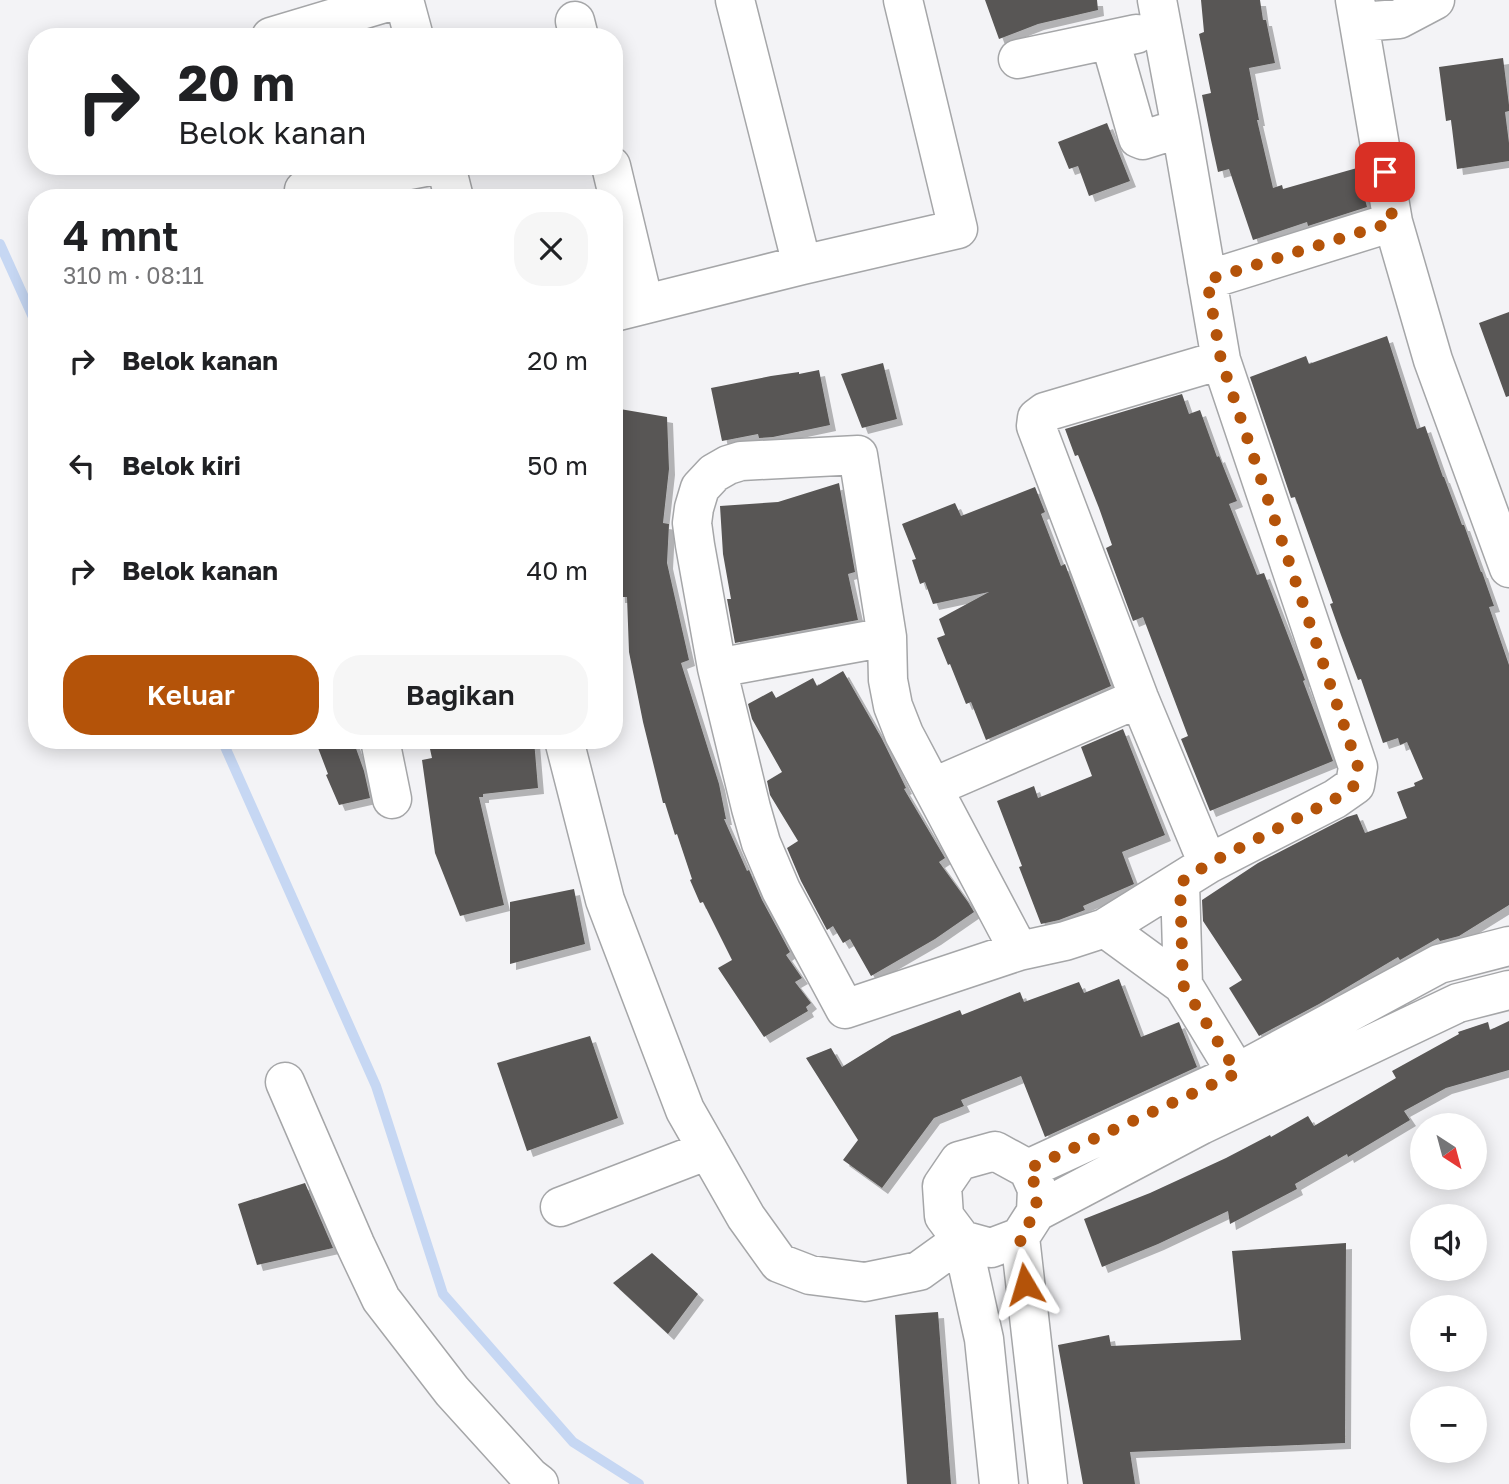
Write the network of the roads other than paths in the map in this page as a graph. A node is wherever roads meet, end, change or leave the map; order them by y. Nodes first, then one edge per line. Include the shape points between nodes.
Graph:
1 (394, 0) edge
2 (404, 0) edge
3 (735, 0) edge
4 (904, 0) edge
5 (1435, 0) edge
6 (1358, 11) edge
7 (1159, 14) edge
8 (301, 28) edge
9 (412, 28) edge
10 (1110, 40) junction
11 (1018, 59) dead end
12 (1181, 128) junction
13 (383, 175) edge
14 (309, 189) edge
15 (1393, 222) junction
16 (623, 257) edge
17 (802, 265) junction
18 (1207, 280) junction
19 (629, 308) edge
20 (1221, 360) junction
21 (1509, 568) edge
22 (887, 637) junction
23 (717, 668) junction
24 (1139, 698) junction
25 (382, 749) edge
26 (566, 749) edge
27 (934, 788) junction
28 (392, 799) dead end
29 (1194, 874) junction
30 (1105, 928) junction
31 (1509, 946) edge
32 (1019, 951) junction
33 (1183, 985) junction
34 (1509, 990) edge
35 (285, 1082) dead end
36 (1245, 1086) junction
37 (708, 1150) junction
38 (1028, 1169) junction
39 (560, 1207) dead end
40 (1028, 1224) junction
41 (962, 1240) junction
42 (1031, 1333) junction
43 (984, 1339) junction
44 (1038, 1391) junction
45 (990, 1397) junction
46 (539, 1484) edge
47 (999, 1484) edge
48 (1048, 1484) edge

1 - 8 street
2 - 9 street
3 - 17 street
4 - 17 street via 957,229
5 - 6 street via 1399,19
6 - 15 street
7 - 10 street
7 - 12 street
10 - 11 street
10 - 12 street via 1138,138
12 - 18 street
13 - 14 street
15 - 18 street
15 - 21 street via 1433,360
16 - 19 street
17 - 19 street
18 - 20 street
20 - 24 street via 1037,418 1036,426
20 - 29 street via 1358,767 1355,785 1335,799
22 - 23 street
22 - 23 street via 858,455 741,461 714,473 700,488 692,523
22 - 27 street via 893,706
23 - 32 street via 761,843 845,1009
24 - 27 street
24 - 29 street
25 - 28 street
26 - 37 street via 605,900 685,1110
27 - 32 street
29 - 30 street
29 - 33 street
30 - 32 street
30 - 33 street
31 - 36 street via 1439,964
33 - 36 street
34 - 36 street via 1458,1003
35 - 46 street via 381,1299 452,1391
36 - 38 street
36 - 40 street
37 - 39 street
37 - 41 street via 779,1263 810,1275 865,1282 919,1272
38 - 40 street via 1037,1189
38 - 41 street via 995,1151 959,1161 942,1186 944,1216
40 - 41 street via 991,1248
40 - 42 street
41 - 43 street
42 - 43 street
42 - 44 street
43 - 45 street
44 - 45 street
44 - 48 street
45 - 47 street

